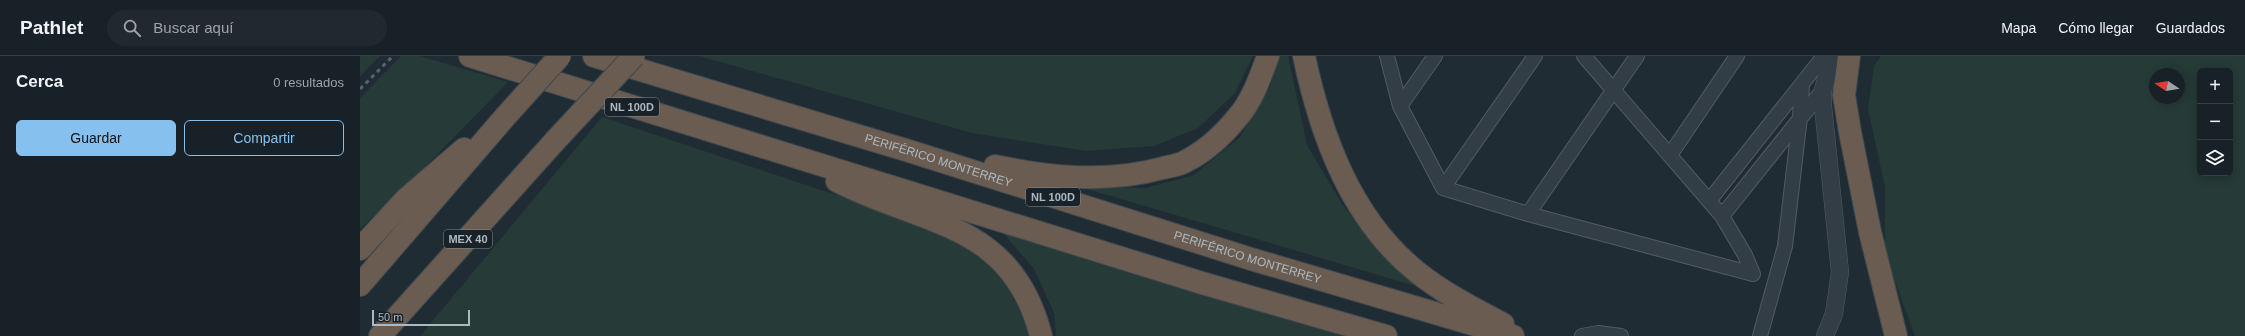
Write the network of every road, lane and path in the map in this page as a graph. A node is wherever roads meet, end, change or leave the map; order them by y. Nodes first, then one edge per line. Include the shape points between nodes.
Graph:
1 (470, 56) edge
2 (560, 56) edge
3 (594, 56) edge
4 (634, 56) edge
5 (1268, 56) edge
6 (1304, 56) edge
7 (1388, 56) edge
8 (1434, 56) edge
9 (1535, 56) edge
10 (1584, 56) edge
11 (1637, 56) edge
12 (1737, 56) edge
13 (1824, 56) edge
14 (1832, 56) edge
15 (1848, 56) edge
16 (1802, 84) junction
17 (1614, 91) junction
18 (1823, 98) junction
19 (1400, 106) junction
20 (1800, 117) junction
21 (500, 123) junction
22 (909, 151) junction
23 (795, 156) junction
24 (1670, 156) junction
25 (1443, 188) junction
26 (1709, 201) junction
27 (1528, 214) junction
28 (1722, 216) junction
29 (360, 249) edge
30 (447, 262) junction
31 (360, 285) edge
32 (380, 336) edge
33 (399, 336) edge
34 (1041, 336) edge
35 (1386, 336) edge
36 (1513, 336) edge
37 (1525, 336) edge
38 (1582, 336) edge
39 (1620, 336) edge
40 (1760, 336) edge
41 (1825, 336) edge
42 (1896, 336) edge

1 - 23 highway, NL 100D
2 - 21 highway, bridge
3 - 22 highway, PERIFÉRICO MONTERREY / NL 100D
4 - 30 highway, MEX 40, bridge
5 - 22 highway via 1256,88 1238,118 1214,143 1185,162 1151,171 1117,177 1085,178 1049,175
6 - 37 highway via 1330,147 1350,189 1384,240 1417,272 1435,285
7 - 19 street
8 - 19 street
9 - 25 street
10 - 17 street
11 - 17 street
12 - 24 street
13 - 16 street
14 - 18 street
15 - 18 street
15 - 42 highway via 1844,94 1850,132 1870,232
16 - 20 street
16 - 26 street
17 - 24 street
17 - 27 street
18 - 20 street
18 - 41 street via 1840,272 1834,314
19 - 25 street
20 - 28 street
20 - 40 street via 1785,246
21 - 29 highway via 427,179
21 - 31 highway
22 - 36 highway, PERIFÉRICO MONTERREY / NL 100D via 1243,257
23 - 34 highway via 869,196 949,225 978,242 1003,263 1022,290
23 - 35 highway, NL 100D
24 - 26 street
25 - 27 street
26 - 28 street
27 - 28 street via 1753,274
30 - 32 highway, MEX 40
30 - 33 highway
38 - 39 street via 1598,333

